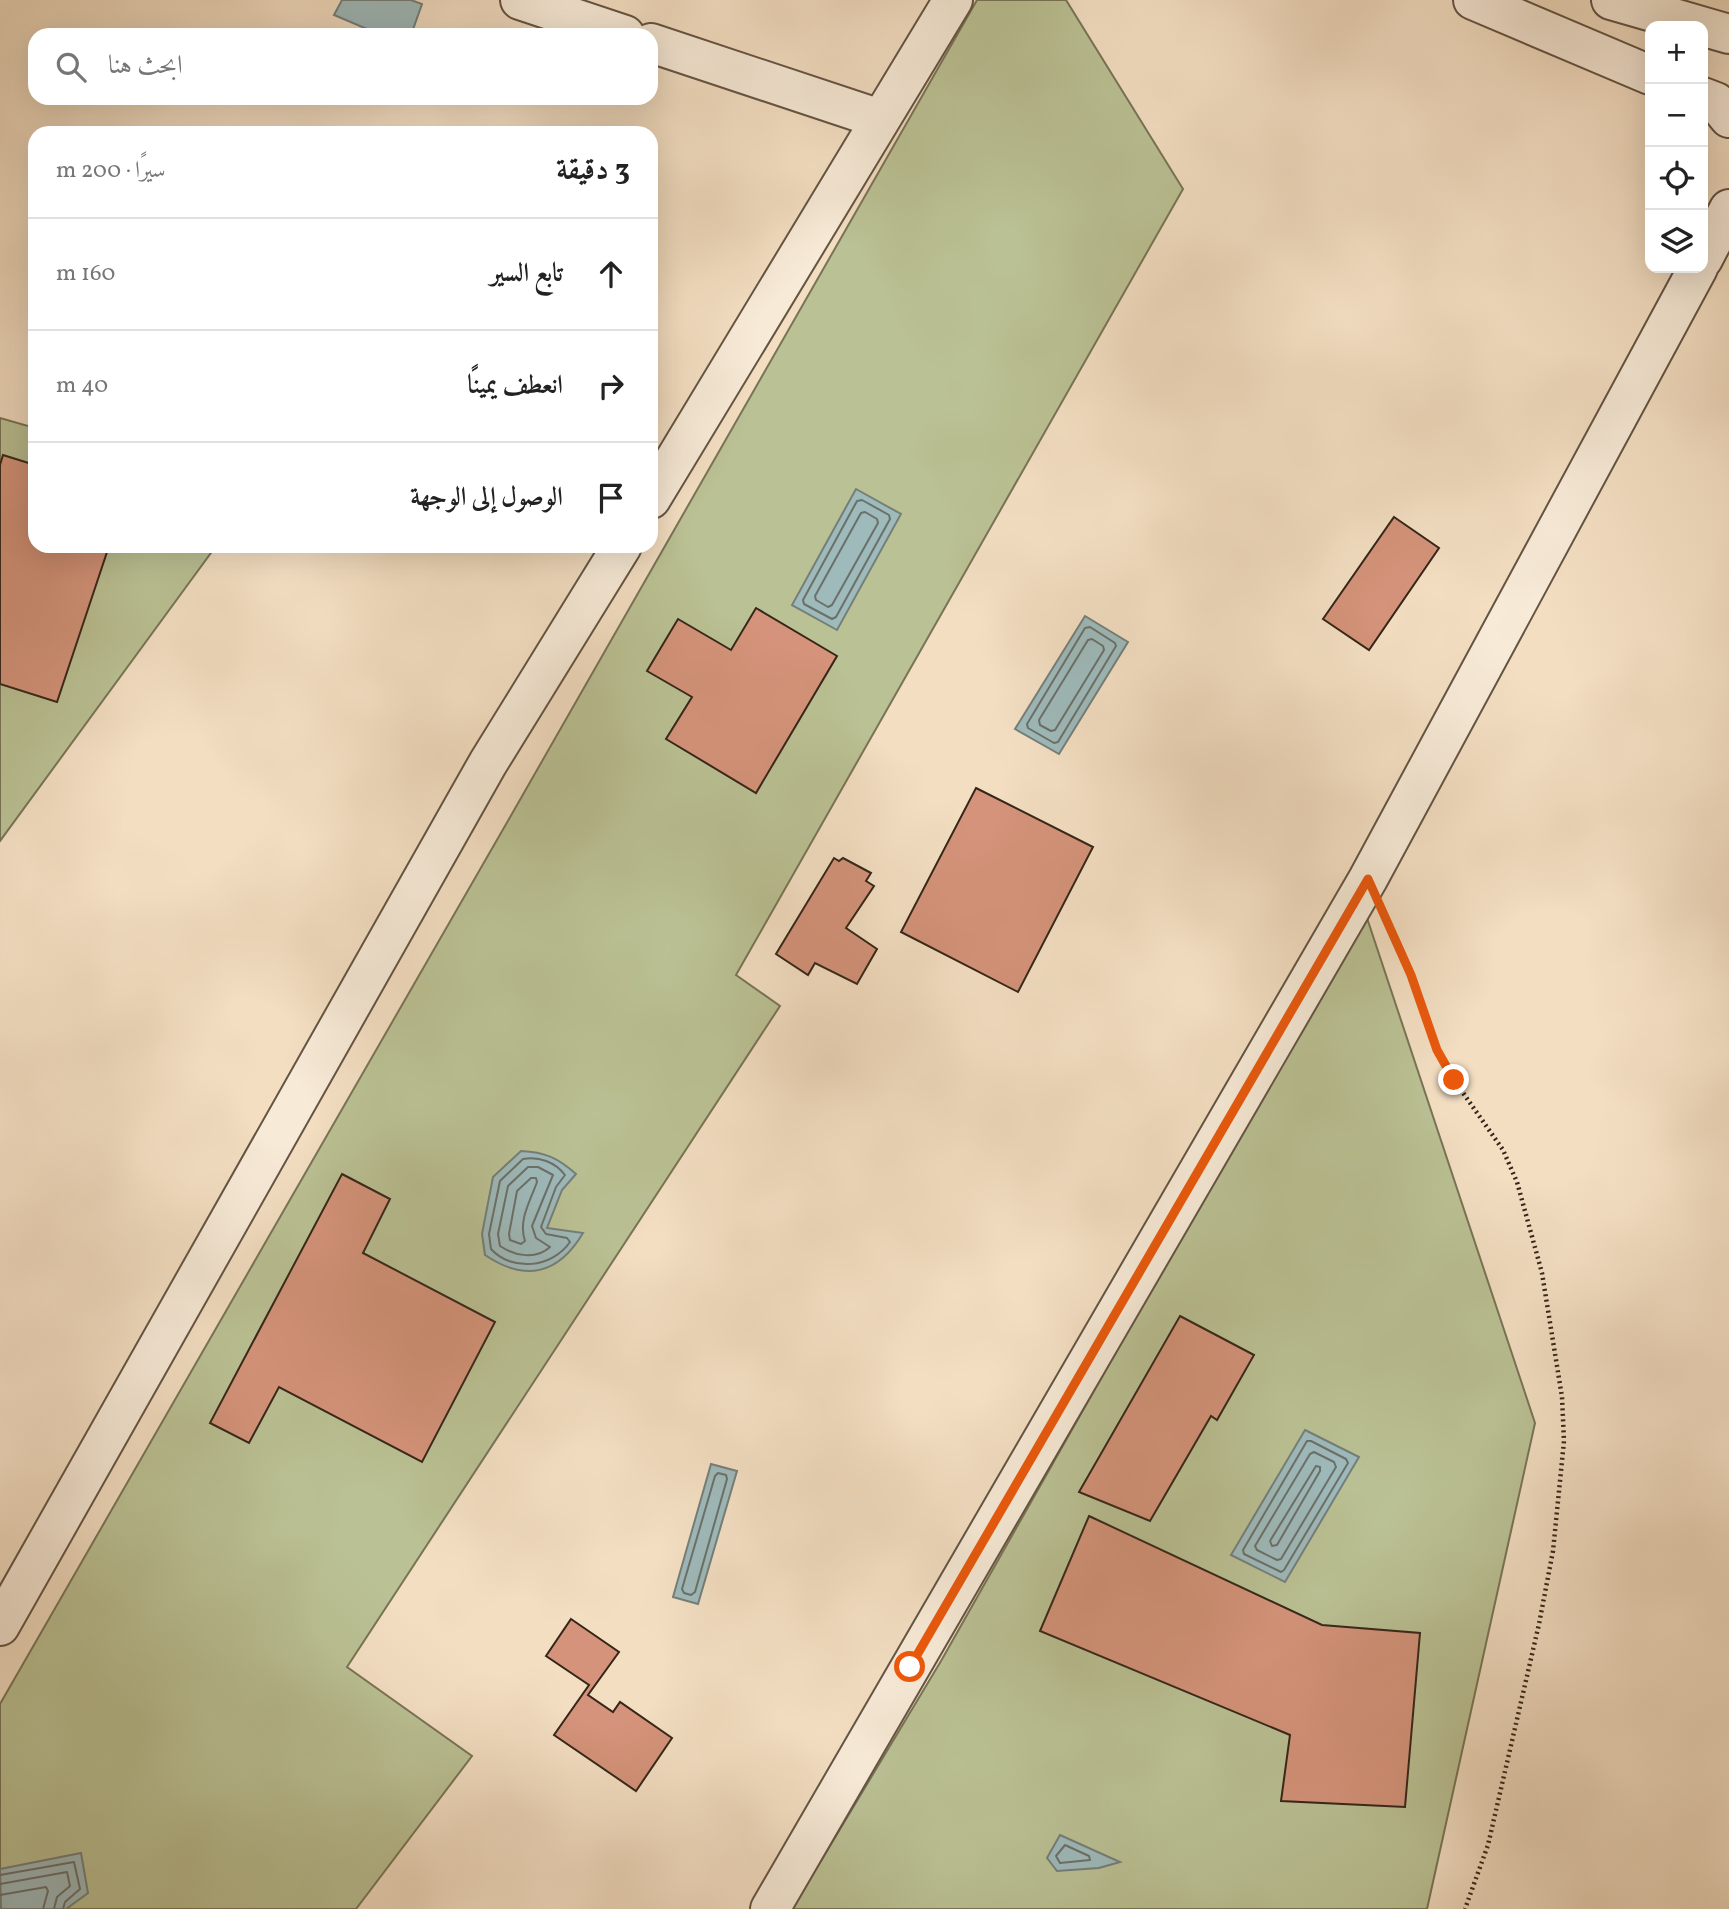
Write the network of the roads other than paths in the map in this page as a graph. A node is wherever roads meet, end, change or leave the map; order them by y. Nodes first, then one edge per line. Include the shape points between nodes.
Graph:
1 (520, 0) edge
2 (953, 0) edge
3 (1473, 0) edge
4 (1611, 0) edge
5 (604, 28) edge
6 (1729, 34) edge
7 (658, 45) edge
8 (1645, 73) edge
9 (1708, 99) edge
10 (1729, 118) edge
11 (880, 119) junction
12 (1729, 209) edge
13 (1708, 249) edge
14 (1695, 273) edge
15 (658, 487) edge
16 (618, 553) edge
17 (0, 1626) edge
18 (769, 1909) edge

1 - 5 street
2 - 11 street
3 - 8 street
4 - 6 street
7 - 11 street
9 - 10 street
11 - 15 street
12 - 13 street
14 - 18 street via 1368,879
16 - 17 street via 488,763

